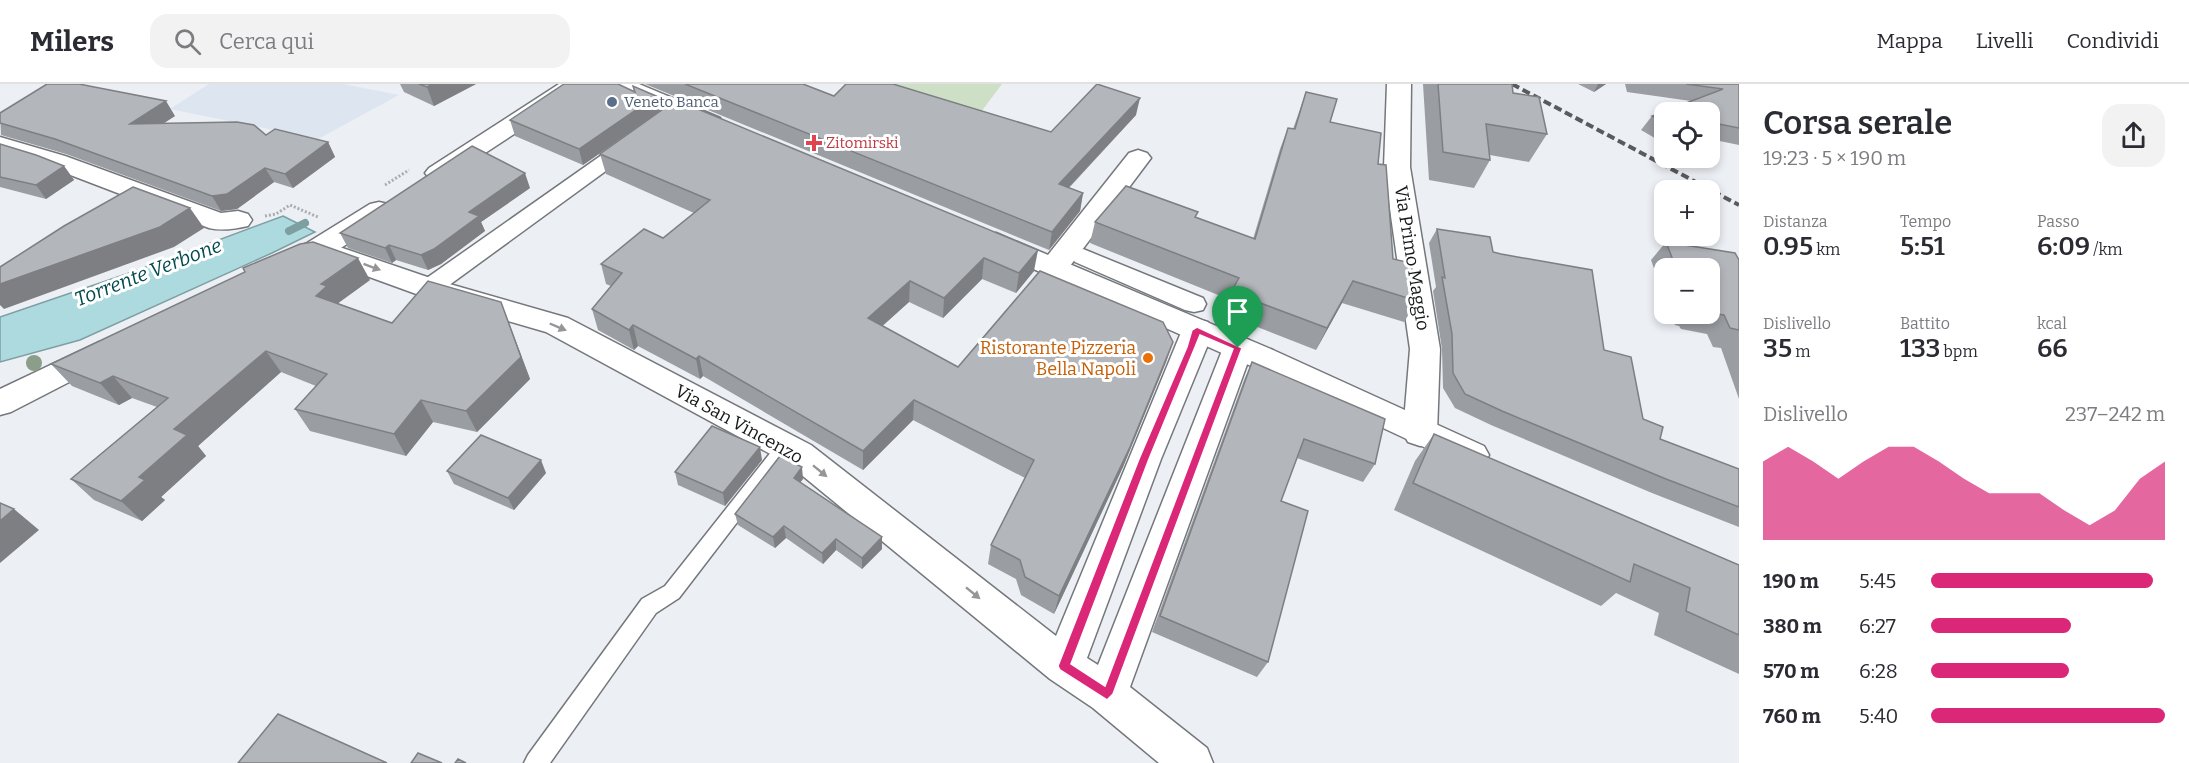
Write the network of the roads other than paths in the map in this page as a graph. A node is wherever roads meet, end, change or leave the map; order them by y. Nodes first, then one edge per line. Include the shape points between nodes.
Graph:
1 (575, 84) edge
2 (619, 84) edge
3 (1399, 84) edge
4 (662, 121) junction
5 (733, 132) edge
6 (0, 144) edge
7 (1138, 158) dead end
8 (238, 220) road end
9 (971, 231) edge
10 (318, 233) junction
11 (1083, 257) dead end
12 (1054, 267) junction
13 (261, 276) edge
14 (429, 288) junction
15 (1195, 317) junction
16 (123, 341) edge
17 (1238, 348) junction
18 (0, 403) edge
19 (1420, 433) junction
20 (785, 447) junction
21 (1500, 467) edge
22 (1064, 666) junction
23 (1107, 694) junction
24 (536, 763) edge
25 (1192, 763) edge

1 - 10 street via 408,192
2 - 4 street
3 - 19 street, Via Primo Maggio via 1397,167 1425,350
4 - 5 street
4 - 14 street
6 - 8 street via 219,222
7 - 12 street
9 - 12 street
10 - 13 street
10 -> 14 street, Via San Vincenzo
11 - 15 street
12 - 15 street
14 -> 20 street, Via San Vincenzo via 557,325
15 - 17 street
15 - 22 street via 1192,347
16 - 18 street
17 - 19 street
17 - 23 street
19 - 21 street
20 -> 22 street, Via San Vincenzo via 799,454
20 - 24 lane via 672,592 649,606
22 - 23 street, Via San Vincenzo
23 - 25 street, Via San Vincenzo

